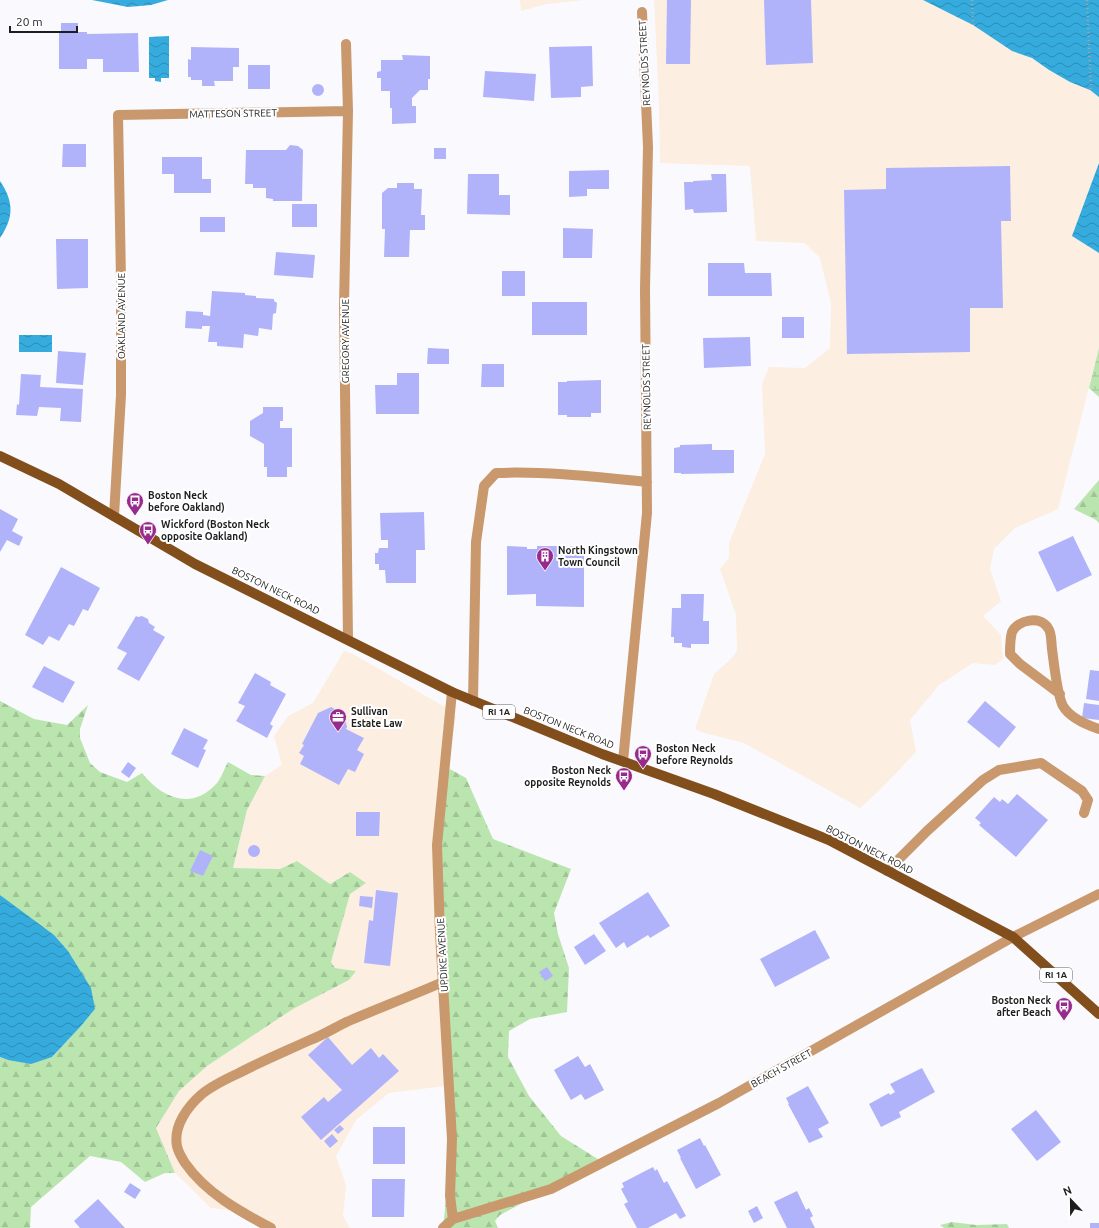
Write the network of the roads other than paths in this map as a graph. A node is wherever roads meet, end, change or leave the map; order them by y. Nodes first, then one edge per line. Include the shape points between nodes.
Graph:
1 (642, 12) dead end
2 (346, 44) dead end
3 (348, 111) junction
4 (118, 115) joint
5 (0, 456) edge
6 (647, 482) junction
7 (114, 516) junction
8 (348, 639) junction
9 (452, 692) junction
10 (1060, 694) junction
11 (473, 701) junction
12 (1099, 729) edge
13 (623, 761) junction
14 (1084, 813) dead end
15 (887, 871) junction
16 (1099, 894) edge
17 (1013, 937) junction
18 (444, 982) junction
19 (1099, 1014) edge
20 (453, 1219) junction
21 (271, 1228) edge
22 (442, 1228) edge

1 - 6 street, REYNOLDS STREET via 648,147 645,290
2 - 3 street, GREGORY AVENUE
3 - 4 street, MATTESON STREET
3 - 8 street, GREGORY AVENUE via 344,314
4 - 7 street, OAKLAND AVENUE via 121,395
5 - 7 main road, BOSTON NECK ROAD / RI 1A via 59,484
6 - 11 street via 525,472 496,473 484,486 476,542
6 - 13 street, REYNOLDS STREET via 647,513
7 - 8 main road, BOSTON NECK ROAD / RI 1A via 195,564
8 - 9 main road, BOSTON NECK ROAD / RI 1A
9 - 11 main road, BOSTON NECK ROAD / RI 1A
9 - 18 street, UPDIKE AVENUE via 437,845
10 - 10 street via 1050,630 1045,623 1036,620 1018,625 1013,632 1010,654
10 - 12 street via 1063,706 1074,717
11 - 13 main road, BOSTON NECK ROAD / RI 1A
13 - 15 main road, BOSTON NECK ROAD / RI 1A via 829,840
14 - 15 street via 1088,800 1082,791 1041,763 999,770 983,780
15 - 17 main road, BOSTON NECK ROAD / RI 1A
16 - 17 street, BEACH STREET
17 - 19 main road, BOSTON NECK ROAD / RI 1A
17 - 20 street, BEACH STREET via 719,1103 551,1189
18 - 20 street, UPDIKE AVENUE via 452,1139 450,1196
18 - 21 street via 265,1059 220,1082 190,1106 177,1135 177,1147 182,1159 200,1181 226,1202
20 - 22 street

